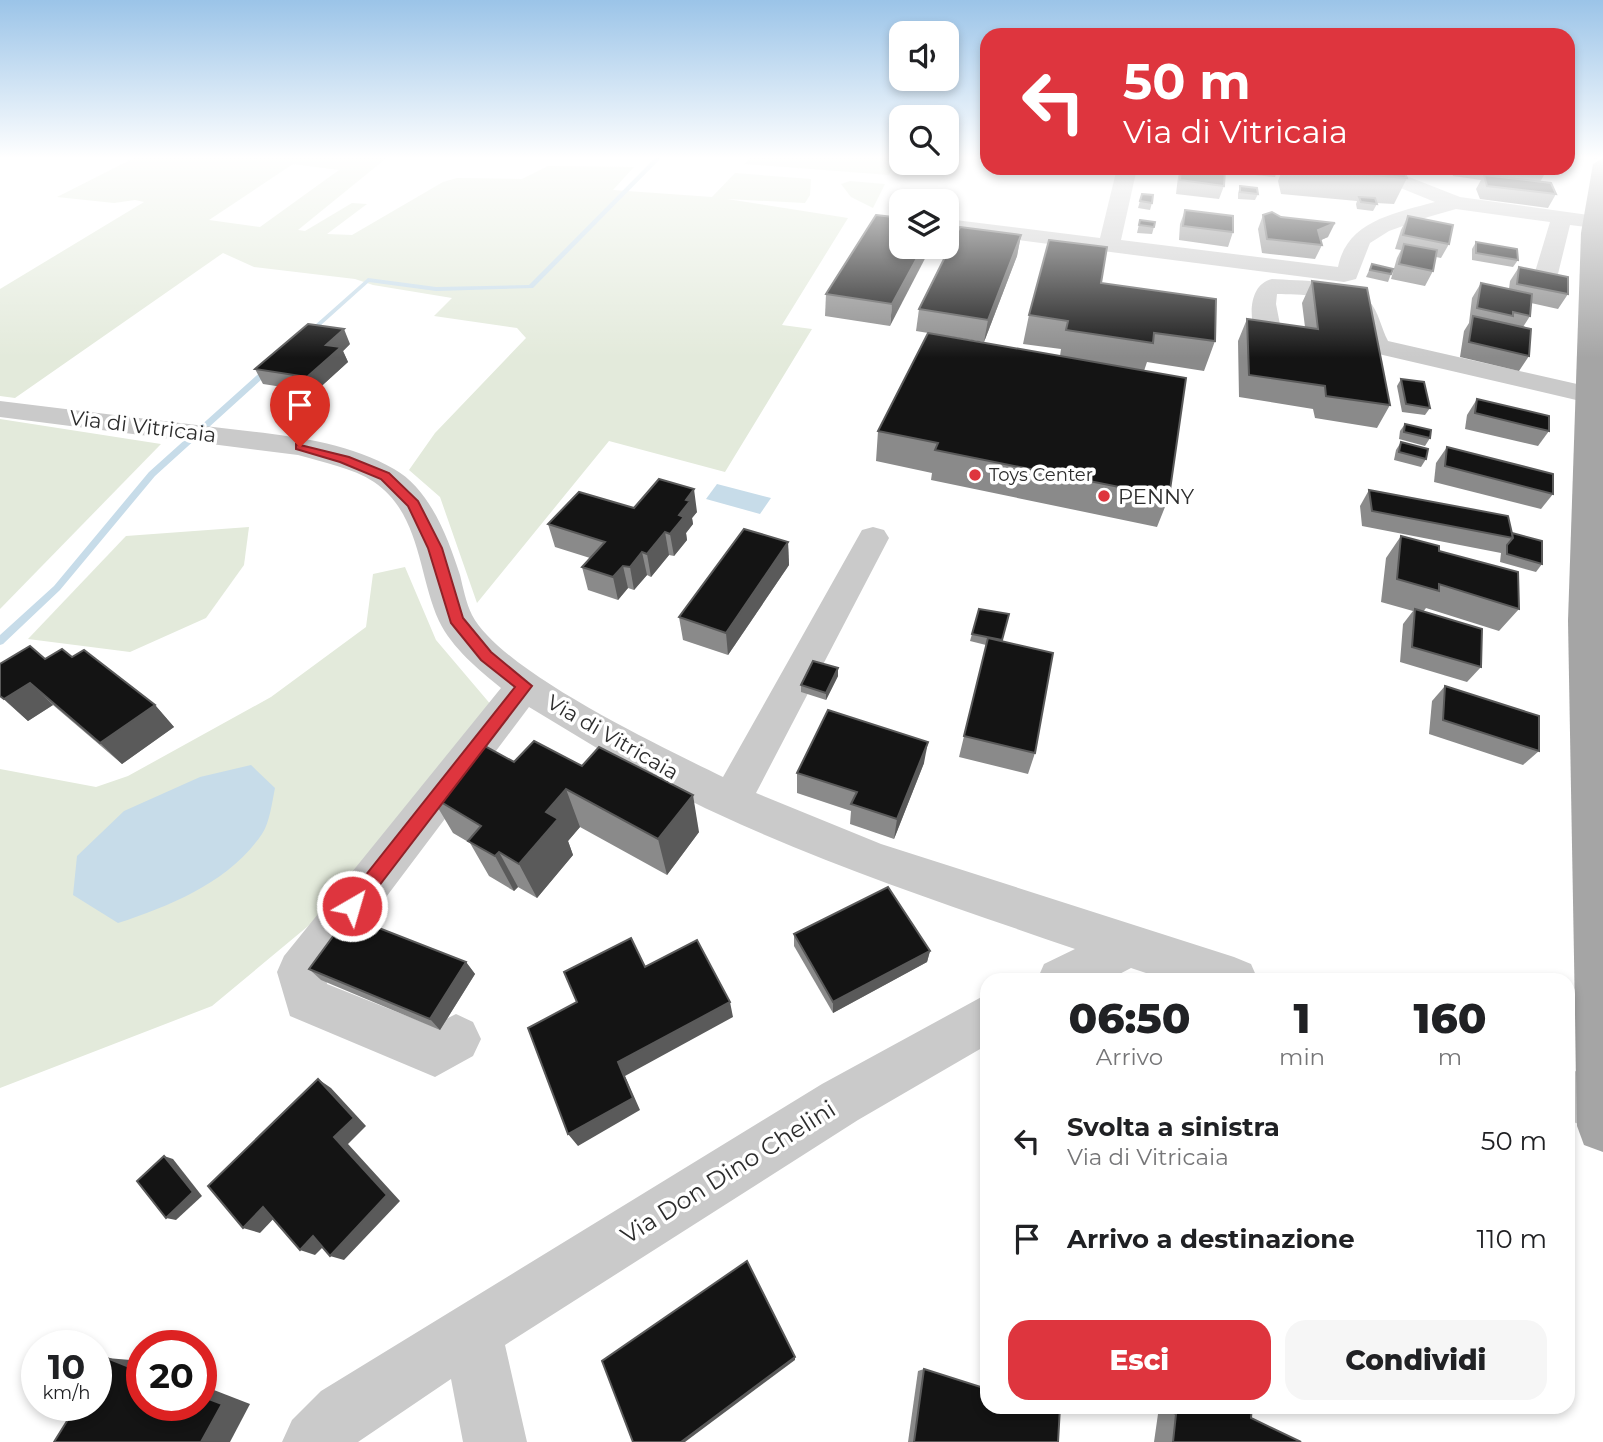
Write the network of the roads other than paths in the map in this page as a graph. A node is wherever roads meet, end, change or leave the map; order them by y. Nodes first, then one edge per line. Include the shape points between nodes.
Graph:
1 (1114, 223) edge
2 (1396, 223) edge
3 (1584, 223) edge
4 (1586, 223) edge
5 (959, 227) edge
6 (1109, 246) junction
7 (1544, 282) edge
8 (1596, 314) edge
9 (1270, 340) edge
10 (1589, 395) junction
11 (0, 409) edge
12 (867, 537) dead end
13 (524, 686) junction
14 (1596, 702) edge
15 (722, 796) junction
16 (1129, 945) junction
17 (1075, 973) edge
18 (1213, 973) edge
19 (980, 1022) edge
20 (456, 1039) dead end
21 (1575, 1097) edge
22 (1602, 1108) edge
23 (1603, 1126) edge
24 (472, 1331) junction
25 (314, 1442) edge
26 (495, 1442) edge

1 - 6 street
2 - 6 street via 1361,238 1344,275
3 - 7 street
4 - 8 main road
5 - 6 street
8 - 10 main road
9 - 10 street via 1266,290 1272,286 1333,293 1362,308 1379,346
10 - 14 main road via 1586,621
11 - 13 street, Via di Vitricaia via 300,447 385,476 413,504 435,548 456,620 486,656
12 - 15 street
13 - 15 street, Via di Vitricaia
13 - 20 street via 301,972 307,999 435,1052
14 - 22 main road
15 - 16 street, Via di Vitricaia via 874,861
16 - 17 street
16 - 18 street, Via di Vitricaia
19 - 24 street, Via Don Dino Chelini via 840,1102
21 - 22 street
22 - 23 main road
24 - 25 street, Via Don Dino Chelini via 342,1413
24 - 26 street

